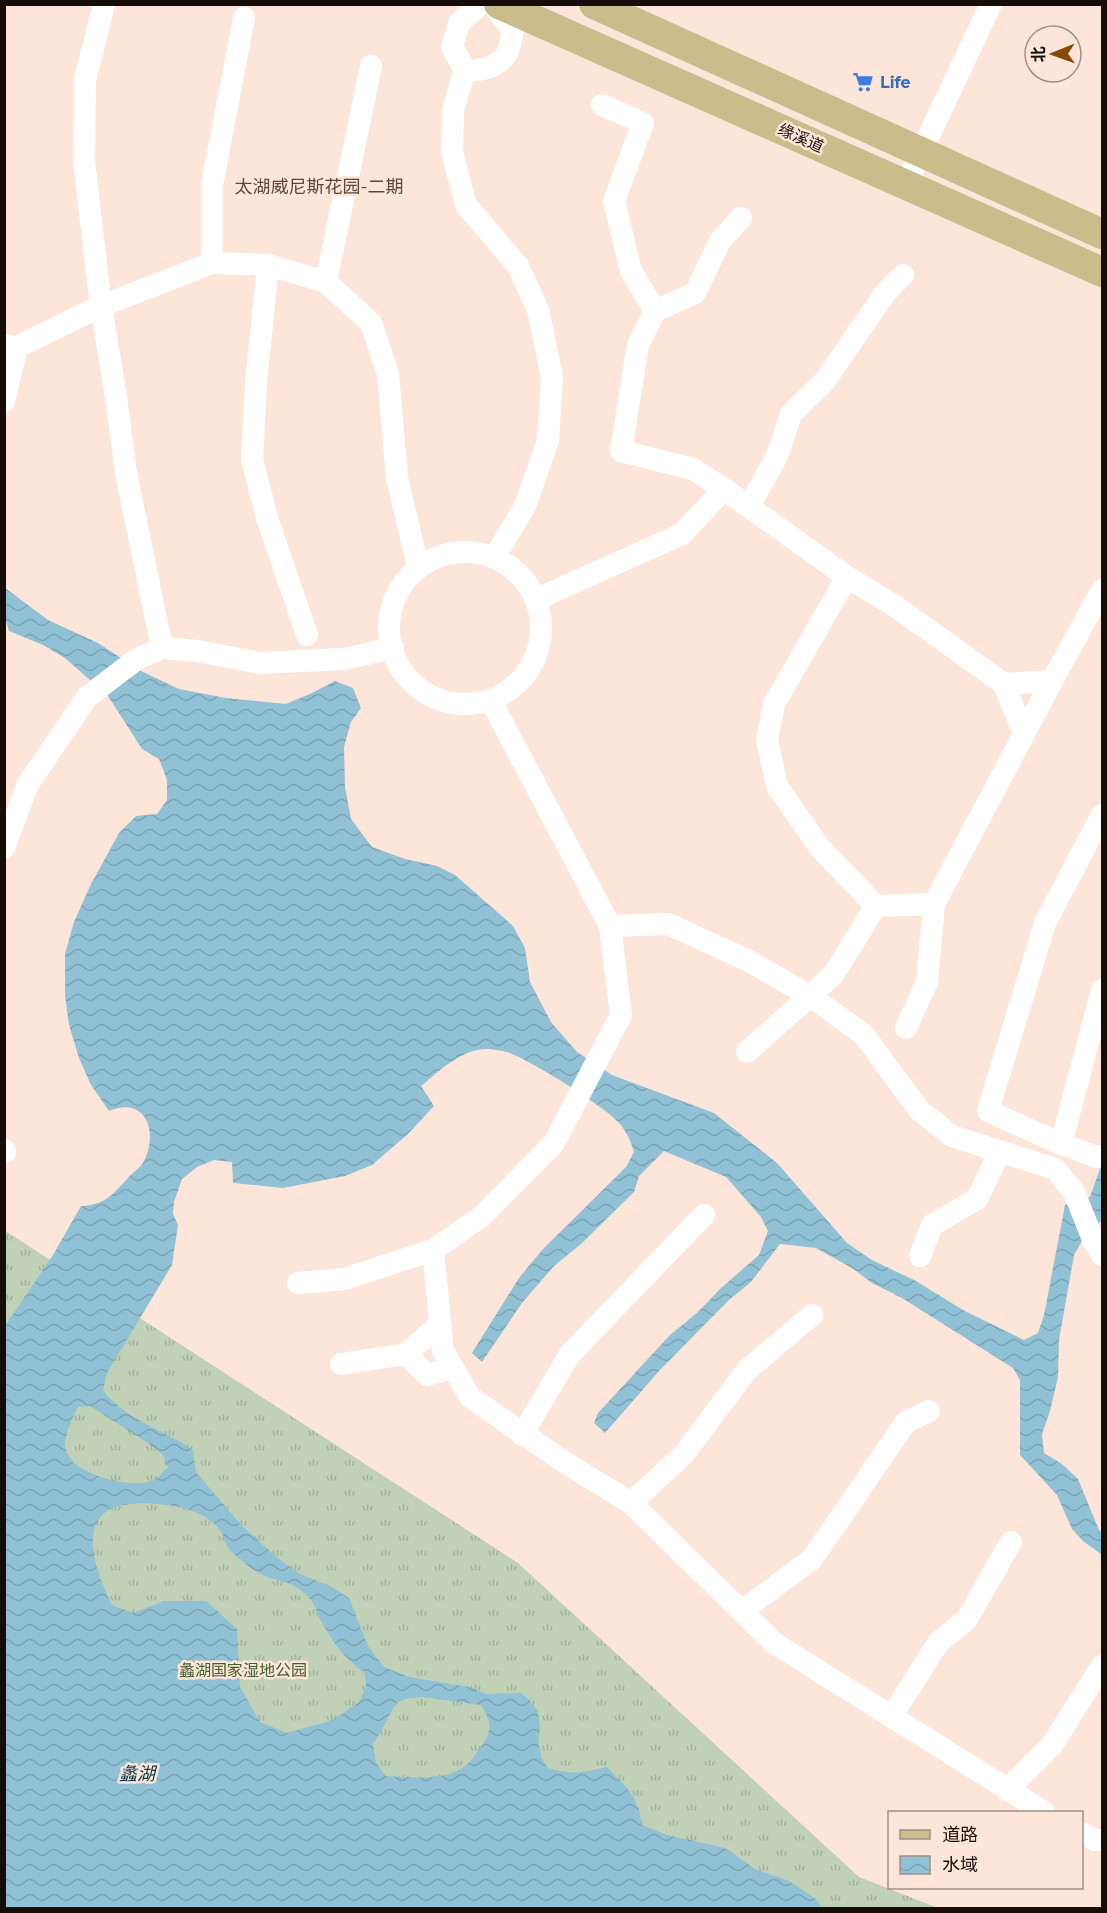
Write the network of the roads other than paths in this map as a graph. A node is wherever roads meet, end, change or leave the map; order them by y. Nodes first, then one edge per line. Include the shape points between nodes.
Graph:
1 (104, 4) edge
2 (480, 4) edge
3 (492, 4) edge
4 (499, 4) edge
5 (594, 4) edge
6 (991, 4) edge
7 (244, 18) dead end
8 (371, 66) dead end
9 (465, 70) junction
10 (602, 105) dead end
11 (921, 154) junction
12 (906, 184) junction
13 (741, 218) dead end
14 (1102, 234) edge
15 (212, 263) junction
16 (268, 265) junction
17 (1102, 272) edge
18 (903, 275) dead end
19 (326, 282) junction
20 (101, 306) junction
21 (655, 311) junction
22 (11, 346) edge
23 (4, 400) edge
24 (724, 489) junction
25 (749, 506) junction
26 (496, 555) junction
27 (418, 566) junction
28 (847, 577) junction
29 (1102, 590) edge
30 (537, 599) junction
31 (308, 635) dead end
32 (162, 648) junction
33 (393, 648) junction
34 (1052, 681) junction
35 (1004, 684) junction
36 (491, 701) junction
37 (1024, 734) junction
38 (1102, 815) edge
39 (4, 848) edge
40 (934, 904) junction
41 (876, 906) junction
42 (610, 926) junction
43 (1102, 990) edge
44 (810, 996) junction
45 (906, 1028) dead end
46 (747, 1052) dead end
47 (1061, 1144) junction
48 (1000, 1151) junction
49 (1102, 1156) edge
50 (704, 1215) dead end
51 (1098, 1248) edge
52 (433, 1250) junction
53 (920, 1256) dead end
54 (298, 1283) dead end
55 (812, 1315) dead end
56 (439, 1325) junction
57 (406, 1354) junction
58 (341, 1364) dead end
59 (453, 1368) junction
60 (929, 1411) dead end
61 (522, 1435) junction
62 (632, 1503) junction
63 (1011, 1542) dead end
64 (742, 1611) junction
65 (1102, 1666) edge
66 (891, 1717) junction
67 (1007, 1791) junction
68 (1042, 1811) edge
69 (1083, 1834) edge
70 (1102, 1840) edge

1 - 20 street via 85,80 84,161
2 - 9 street via 459,23 452,47
3 - 9 street via 513,31 507,54 495,65 475,72
4 - 12 main road, 缘溪道
5 - 11 main road
6 - 11 street
7 - 15 street via 212,185
8 - 19 street
9 - 26 street via 453,110 452,152 466,205 518,266 538,310 552,377 548,440 526,504
10 - 21 street via 644,123 614,201 631,271
11 - 12 street
11 - 14 main road
12 - 17 main road, 缘溪道
13 - 21 street via 720,241 694,293
15 - 16 street
15 - 20 street
16 - 19 street
16 - 31 street via 252,459 267,518
18 - 25 street via 886,292 824,382 791,414 777,456
19 - 27 street via 371,323 388,374 397,478
20 - 22 street
20 - 32 street via 126,473
21 - 24 street via 638,345 621,451 693,469
22 - 23 street
24 - 25 street
24 - 30 street via 681,534
25 - 28 street
26 - 27 street via 451,551
26 - 30 street via 517,570
27 - 33 street via 395,594 388,630
28 - 35 street via 895,606
28 - 41 street via 774,704 767,740 777,786 820,848
29 - 34 street
30 - 36 street via 542,629 536,660 518,685
32 - 33 street via 260,663 344,659
32 - 39 street via 136,658 87,697 28,784
33 - 36 street via 397,665 421,692 455,705
34 - 35 street
34 - 37 street
35 - 37 street
36 - 42 street
37 - 40 street
38 - 47 street via 1045,923 988,1111
40 - 41 street
40 - 45 street via 927,982
41 - 44 street via 833,975
42 - 44 street via 668,924 749,961
42 - 52 street via 621,1015 554,1143 482,1216
43 - 47 street
44 - 46 street
44 - 48 street via 864,1035 919,1110 952,1136
47 - 49 street
48 - 51 street via 1055,1169 1074,1192
48 - 53 street via 977,1199 932,1225
50 - 61 street via 570,1354
52 - 54 street via 344,1279
52 - 56 street
55 - 62 street via 747,1370 684,1454
56 - 57 street
56 - 59 street via 443,1352
57 - 58 street
57 - 59 street via 427,1375
59 - 61 street via 470,1397
60 - 64 street via 906,1422 812,1560
61 - 62 street
62 - 64 street
63 - 66 street via 967,1619 938,1643
64 - 66 street via 774,1643
65 - 67 street via 1053,1745
66 - 67 street
67 - 68 street
69 - 70 street

